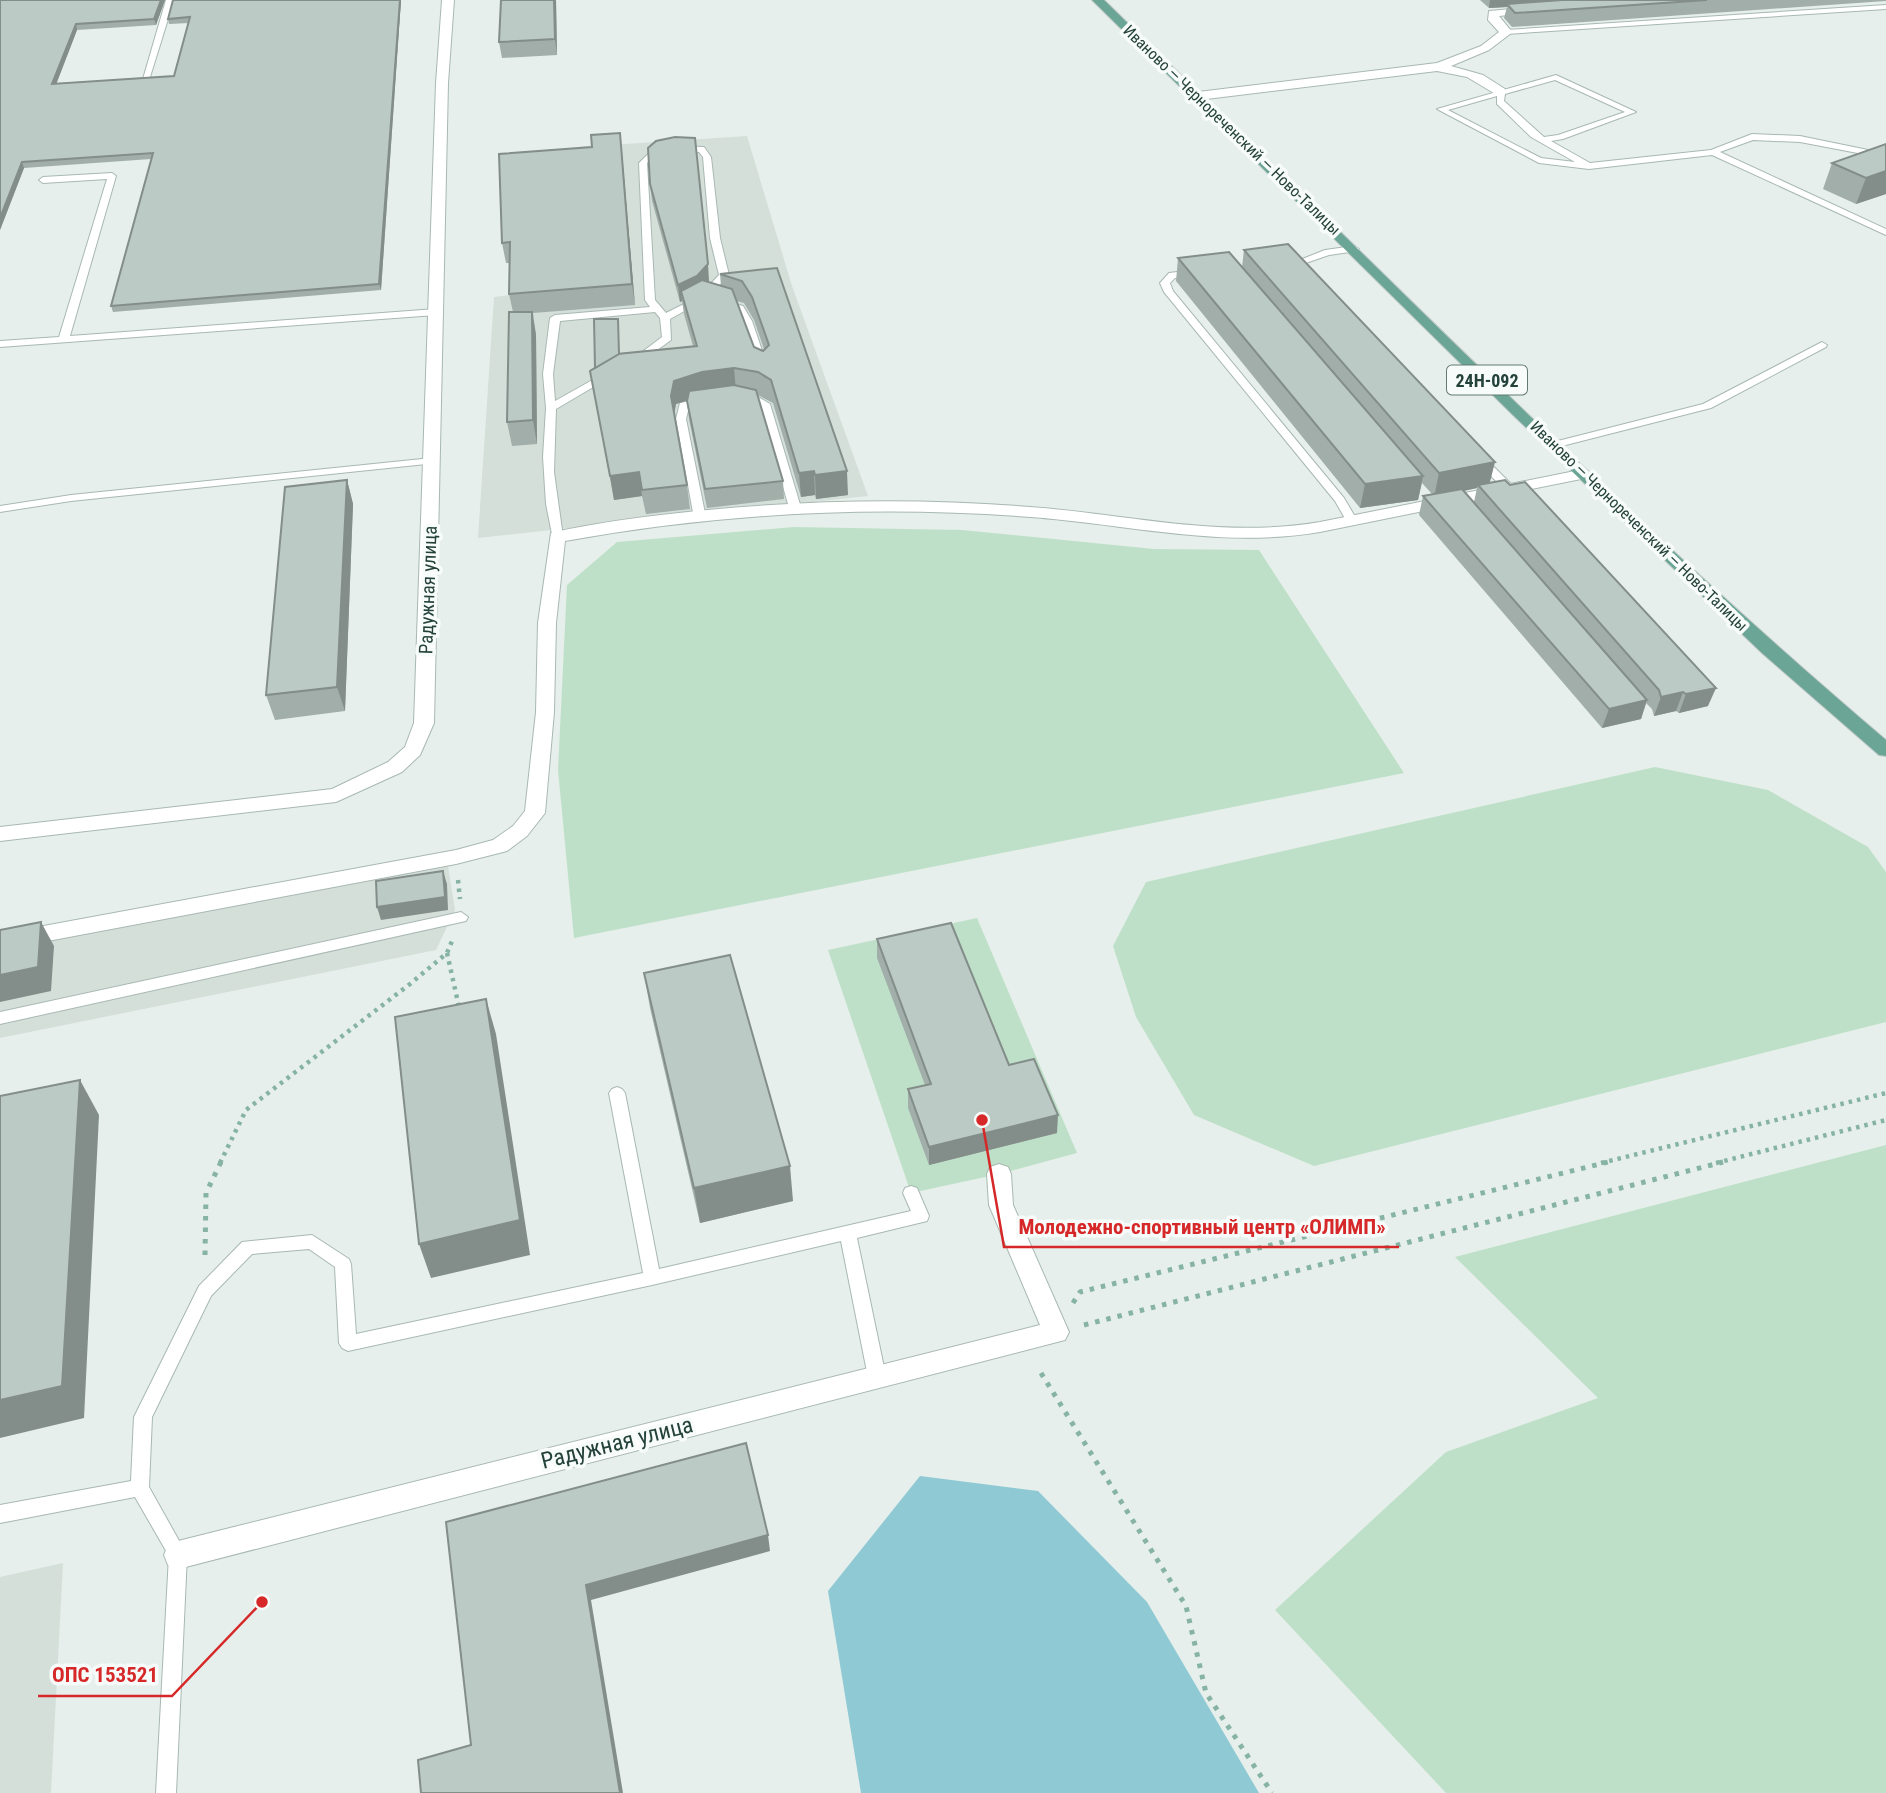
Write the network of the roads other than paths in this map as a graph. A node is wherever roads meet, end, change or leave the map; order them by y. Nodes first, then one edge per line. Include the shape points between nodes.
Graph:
1 (170, 0) edge
2 (448, 0) edge
3 (1098, 0) edge
4 (1886, 7) edge
5 (1545, 9) edge
6 (1506, 32) junction
7 (1437, 67) junction
8 (146, 77) edge
9 (1501, 92) junction
10 (1198, 96) junction
11 (1542, 140) junction
12 (1713, 152) junction
13 (1886, 162) edge
14 (1589, 166) junction
15 (43, 180) dead end
16 (1886, 232) edge
17 (1354, 249) junction
18 (1206, 272) edge
19 (1315, 283) edge
20 (703, 297) junction
21 (436, 312) junction
22 (661, 314) junction
23 (64, 338) junction
24 (0, 344) edge
25 (1822, 345) dead end
26 (763, 369) edge
27 (551, 408) junction
28 (1554, 445) junction
29 (1473, 452) edge
30 (432, 461) junction
31 (1585, 474) junction
32 (1510, 489) junction
33 (0, 509) edge
34 (796, 511) junction
35 (700, 517) junction
36 (1351, 520) junction
37 (557, 537) junction
38 (1886, 750) edge
39 (0, 834) edge
40 (461, 917) road end
41 (0, 942) edge
42 (0, 1018) edge
43 (617, 1093) dead end
44 (999, 1174) dead end
45 (911, 1193) dead end
46 (848, 1234) junction
47 (652, 1278) junction
48 (877, 1377) junction
49 (140, 1488) junction
50 (0, 1514) edge
51 (178, 1555) junction
52 (166, 1793) edge

1 - 8 lane
2 - 21 street, Радужная улица
3 - 10 main road, Иваново — Чернореченский — Ново-Талицы / 24Н-092
4 - 6 lane
5 - 6 street via 1493,13
6 - 7 street via 1485,48
7 - 9 street via 1463,70
7 - 10 street
9 - 11 lane via 1500,102
9 - 11 lane via 1556,77 1632,112
9 - 14 lane via 1441,109 1539,160
10 - 17 main road, Иваново — Чернореченский — Ново-Талицы / 24Н-092
11 - 14 lane
12 - 13 lane via 1752,137 1800,139 1865,152
12 - 14 lane
12 - 16 lane
15 - 23 lane via 112,176
17 - 19 lane via 1292,262
17 - 28 main road, Иваново — Чернореченский — Ново-Талицы / 24Н-092
18 - 36 lane via 1172,275 1165,283 1168,292
20 - 22 lane
20 - 22 lane via 724,275 715,238 707,157 701,149 660,150 649,154 643,163 650,300
20 - 26 lane via 740,308
21 - 23 lane
21 - 30 street, Радужная улица
22 - 27 lane via 667,338 630,365
22 - 27 lane via 555,317 547,370
23 - 24 lane
25 - 28 lane via 1707,406
27 - 37 lane via 547,478
28 - 31 main road, Иваново — Чернореченский — Ново-Талицы / 24Н-092
29 - 32 lane
30 - 33 lane
30 - 39 street, Радужная улица via 424,723 413,750 395,767 336,795
31 - 32 street
31 - 38 main road, Иваново — Чернореченский — Ново-Талицы / 24Н-092 via 1768,649
32 - 36 street via 1463,503 1426,499
34 - 35 street
34 - 35 lane via 765,404 753,397 724,398 684,405 681,419
34 - 36 street via 950,507 1218,534 1279,533
35 - 37 street
37 - 41 street via 535,813 500,846
40 - 42 lane
43 - 47 lane
44 - 48 street, Радужная улица via 1001,1205 1056,1332
45 - 46 lane via 921,1216
46 - 47 lane
46 - 48 lane
47 - 49 lane via 348,1343 343,1264 312,1242 248,1247 205,1291 143,1418
48 - 51 street, Радужная улица
49 - 50 lane
49 - 51 lane
51 - 52 lane

